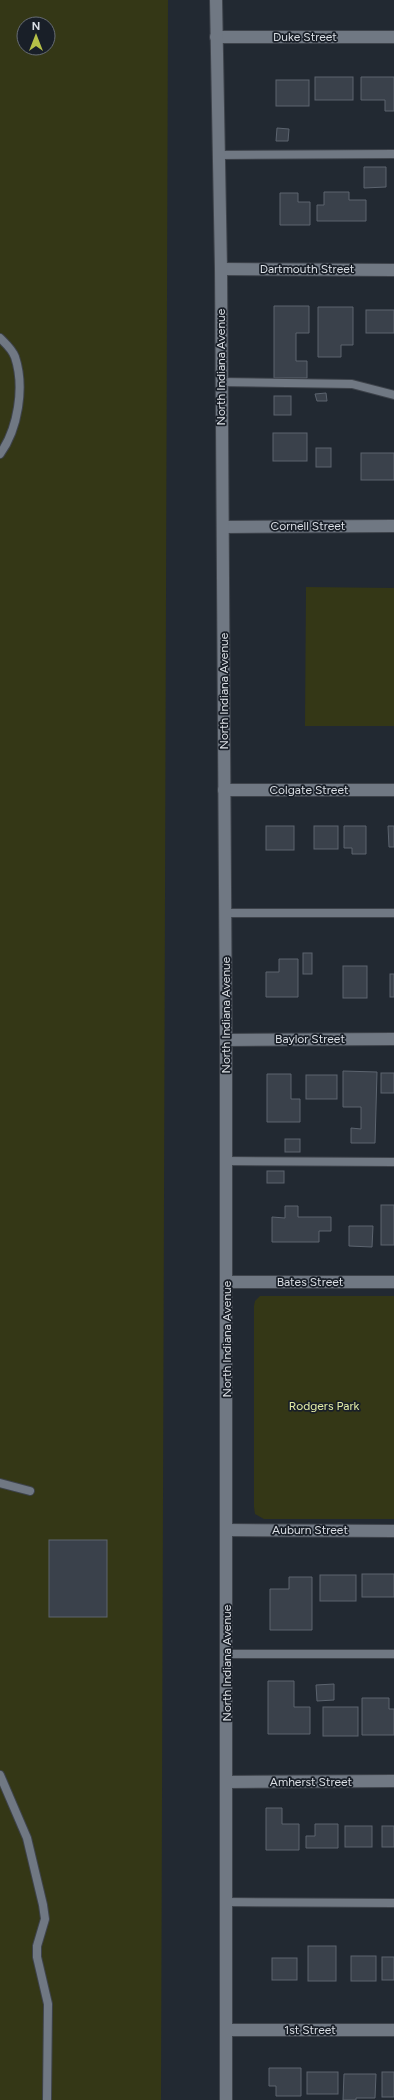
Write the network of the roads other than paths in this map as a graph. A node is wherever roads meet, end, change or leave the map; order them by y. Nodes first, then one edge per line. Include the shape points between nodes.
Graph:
1 (216, 0) edge
2 (216, 36) junction
3 (394, 37) edge
4 (394, 154) edge
5 (218, 155) junction
6 (221, 268) junction
7 (394, 270) edge
8 (0, 338) edge
9 (222, 382) junction
10 (394, 395) edge
11 (0, 454) edge
12 (223, 526) junction
13 (394, 526) edge
14 (224, 790) junction
15 (394, 790) edge
16 (225, 913) junction
17 (394, 914) edge
18 (394, 1039) edge
19 (226, 1040) junction
20 (226, 1162) junction
21 (394, 1162) edge
22 (227, 1282) junction
23 (394, 1282) edge
24 (0, 1483) edge
25 (30, 1491) dead end
26 (227, 1530) junction
27 (394, 1531) edge
28 (227, 1654) junction
29 (394, 1654) edge
30 (0, 1775) edge
31 (227, 1782) junction
32 (394, 1782) edge
33 (227, 1902) junction
34 (394, 1903) edge
35 (227, 2030) junction
36 (394, 2030) edge
37 (47, 2100) edge
38 (226, 2100) edge

1 - 2 main road, North Indiana Avenue
2 - 3 main road, Duke Street
2 - 5 main road, North Indiana Avenue
4 - 5 lane
5 - 6 main road, North Indiana Avenue
6 - 7 main road, Dartmouth Street
6 - 9 main road, North Indiana Avenue
8 - 11 lane via 10,348 18,369 19,404 13,431 8,444
9 - 10 lane via 352,384
9 - 12 main road, North Indiana Avenue
12 - 13 main road, Cornell Street
12 - 14 main road, North Indiana Avenue
14 - 15 main road, Colgate Street
14 - 16 main road, North Indiana Avenue
16 - 17 lane
16 - 19 main road, North Indiana Avenue
18 - 19 main road, Baylor Street
19 - 20 main road, North Indiana Avenue
20 - 21 lane
20 - 22 main road, North Indiana Avenue
22 - 23 main road, Bates Street
22 - 26 main road, North Indiana Avenue
24 - 25 lane
26 - 27 main road, Auburn Street
26 - 28 main road, North Indiana Avenue
28 - 29 lane
28 - 31 main road, North Indiana Avenue
30 - 37 lane via 27,1838 43,1905 45,1919 37,1946 37,1958 48,2004
31 - 32 main road, Amherst Street
31 - 33 main road, North Indiana Avenue
33 - 34 lane
33 - 35 main road, North Indiana Avenue
35 - 36 main road, 1st Street
35 - 38 main road, North Indiana Avenue

